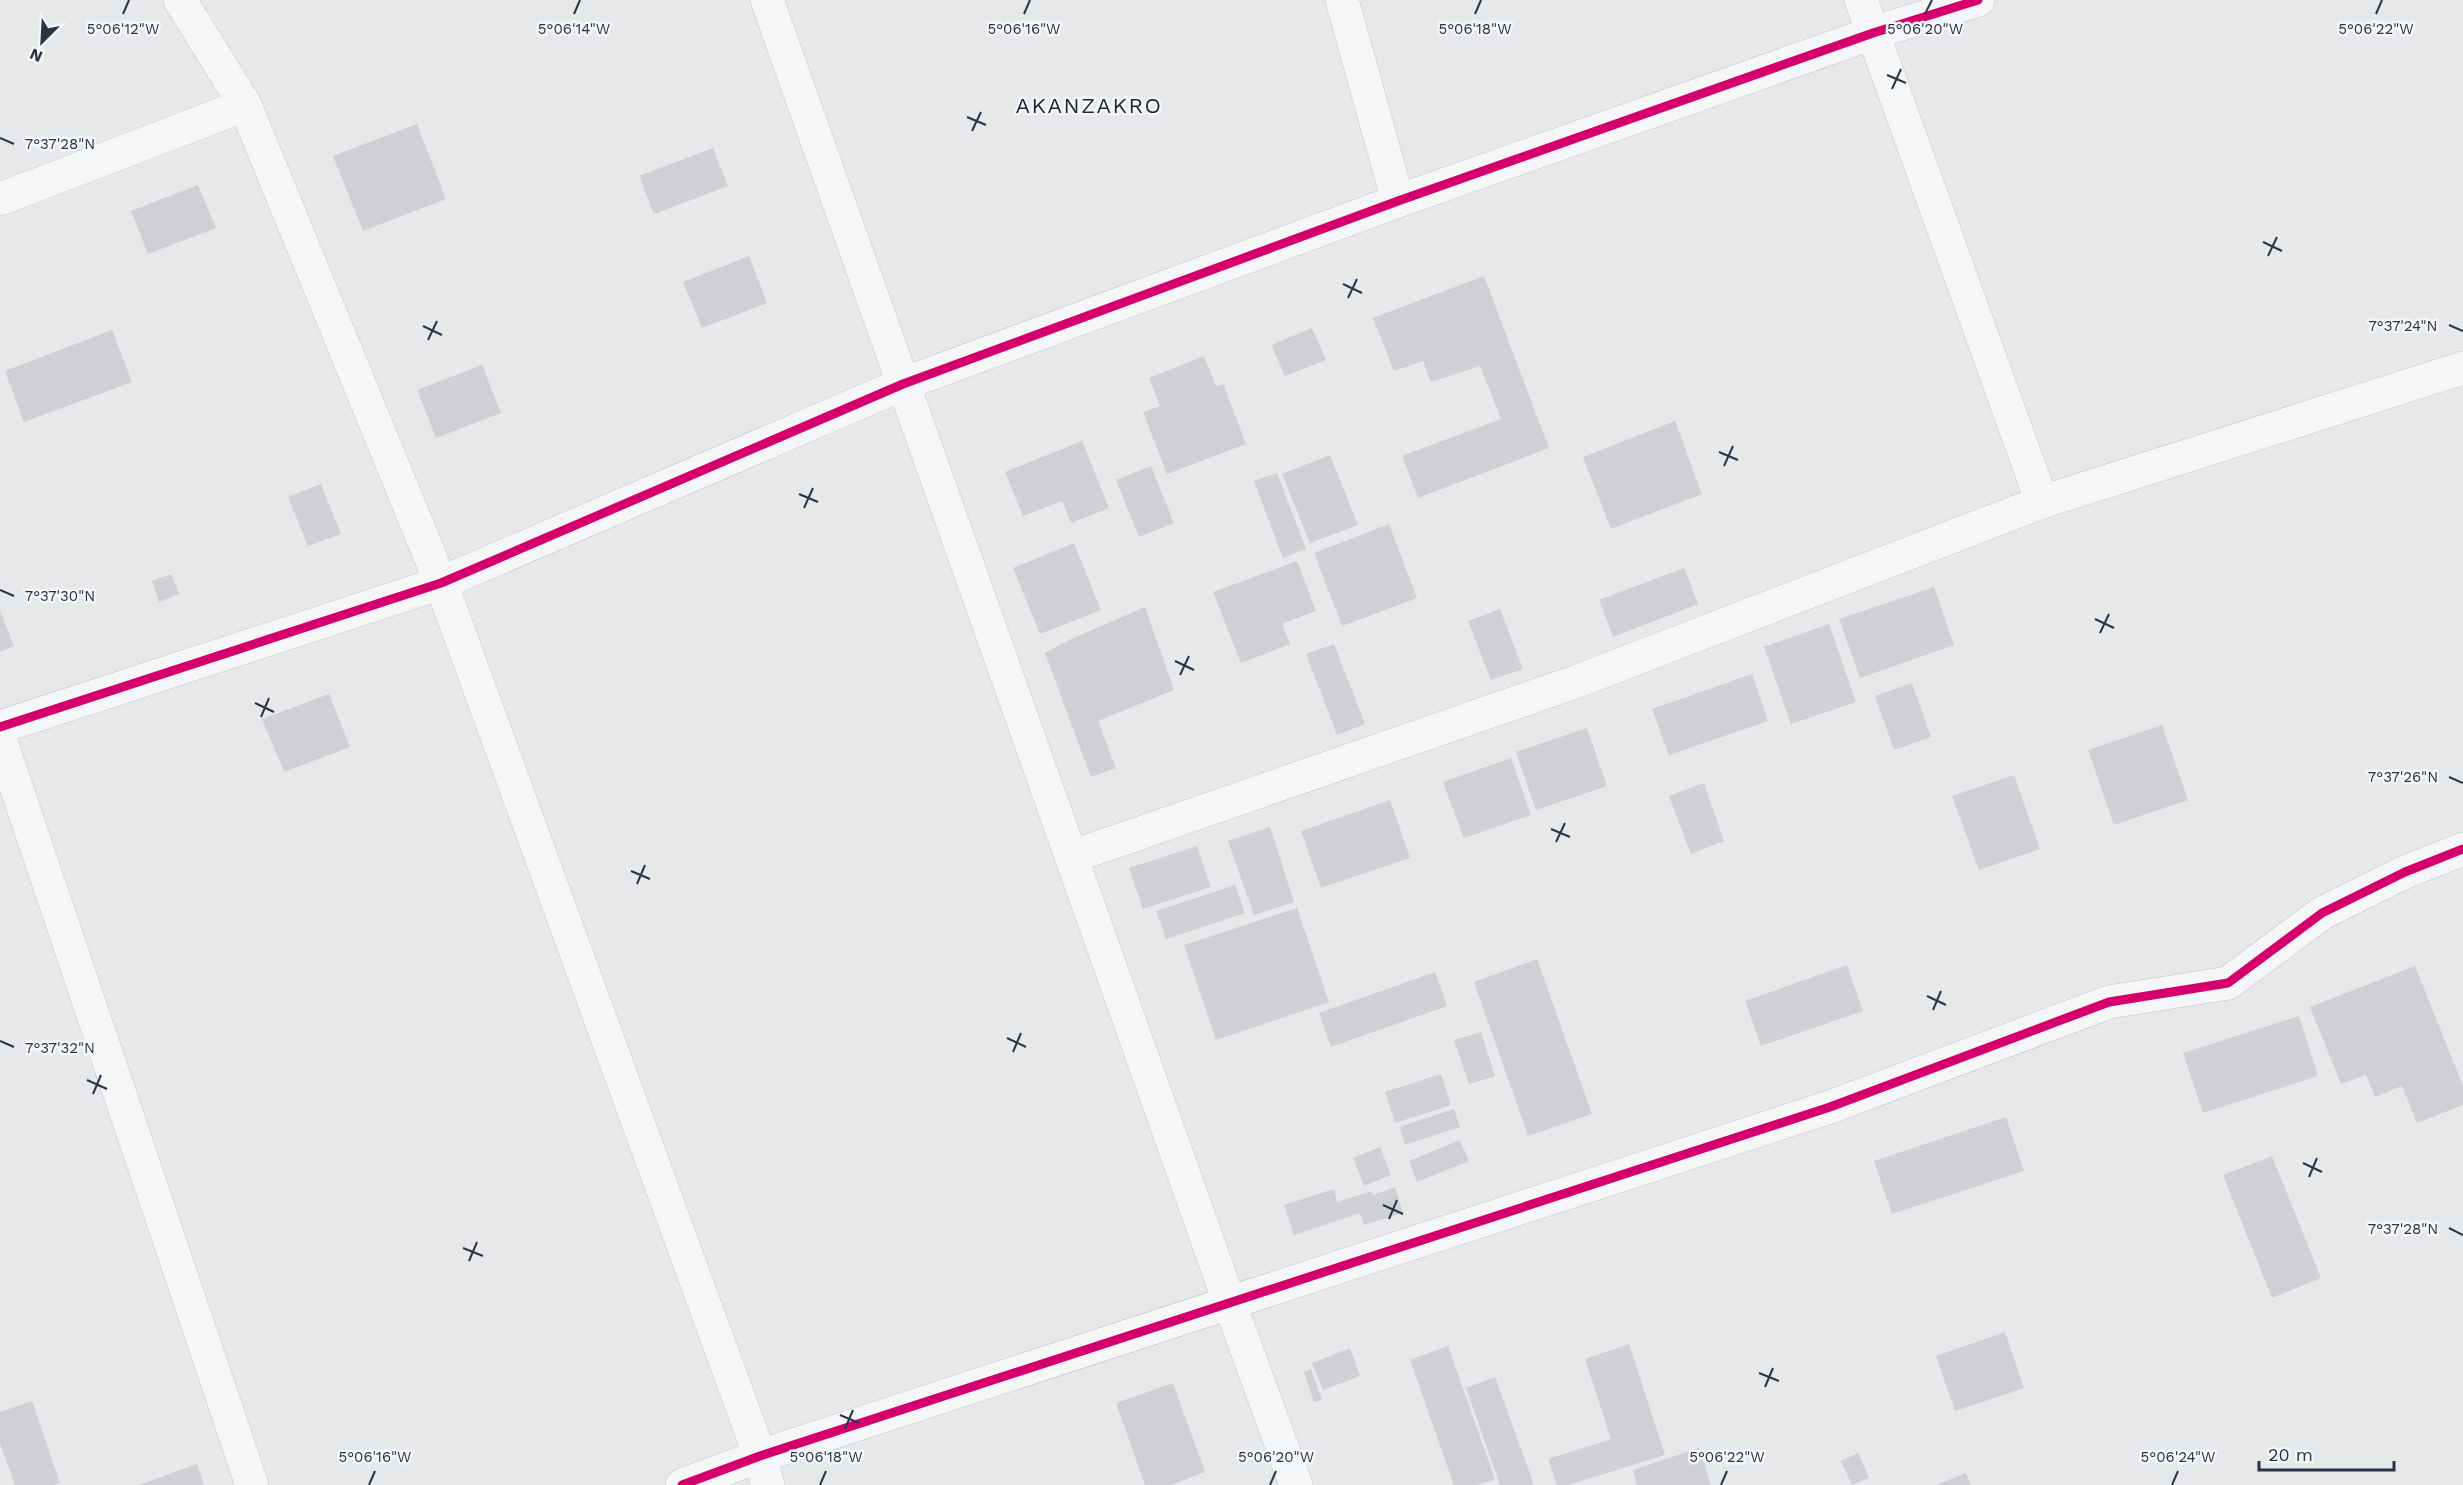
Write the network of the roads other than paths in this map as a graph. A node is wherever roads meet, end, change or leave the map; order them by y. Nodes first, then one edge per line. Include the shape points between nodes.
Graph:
1 (180, 0) edge
2 (767, 0) edge
3 (1342, 0) edge
4 (1861, 0) edge
5 (1978, 0) edge
6 (1874, 33) junction
7 (245, 105) junction
8 (0, 198) edge
9 (1398, 201) junction
10 (2463, 368) edge
11 (903, 384) junction
12 (2042, 502) junction
13 (441, 584) junction
14 (0, 727) edge
15 (0, 739) edge
16 (2463, 849) edge
17 (1071, 857) junction
18 (1230, 1304) junction
19 (764, 1471) edge
20 (252, 1485) edge
21 (682, 1485) edge
22 (1296, 1485) edge

1 - 7 street
2 - 11 street
3 - 9 street
4 - 6 street
5 - 6 street
6 - 9 street
6 - 12 street
7 - 8 street
7 - 13 street
9 - 11 street
10 - 12 street
11 - 13 street
11 - 17 street
12 - 17 street via 1575,682
13 - 14 street
13 - 19 street
15 - 20 street
16 - 18 street via 2405,872 2322,913 2228,983 2109,1002 1830,1107
17 - 18 street
18 - 19 street
18 - 22 street
19 - 21 street

